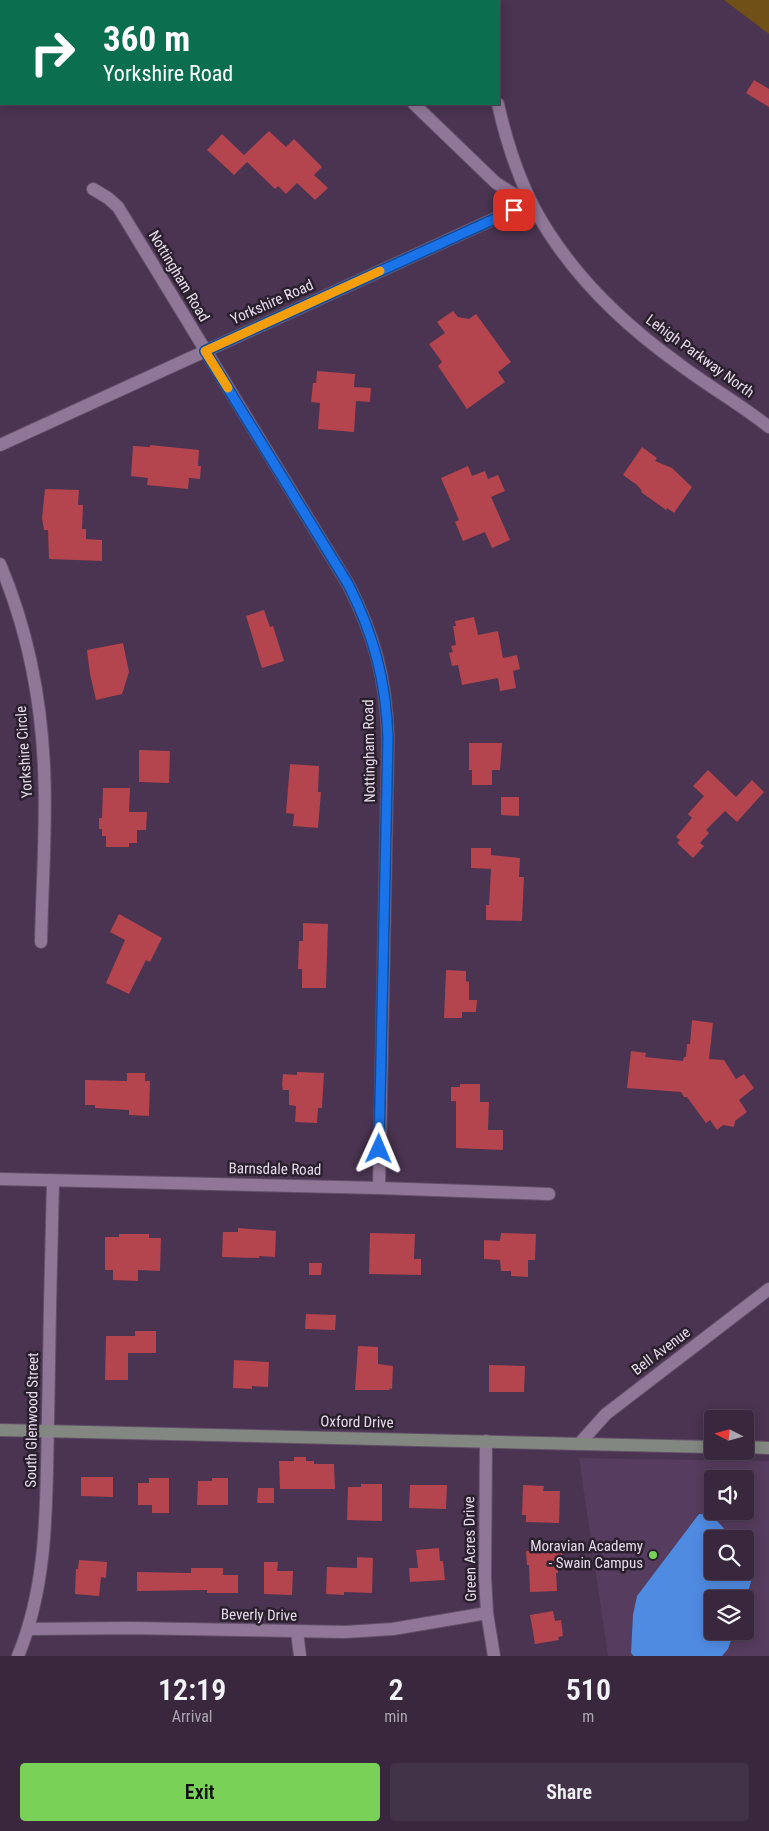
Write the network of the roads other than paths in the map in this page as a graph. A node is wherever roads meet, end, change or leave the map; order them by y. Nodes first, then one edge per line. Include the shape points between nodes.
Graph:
1 (415, 105) edge
2 (498, 105) edge
3 (92, 189) dead end
4 (531, 202) junction
5 (205, 351) junction
6 (769, 427) edge
7 (0, 445) edge
8 (0, 564) edge
9 (41, 942) dead end
10 (0, 1179) edge
11 (53, 1181) junction
12 (379, 1188) junction
13 (549, 1194) dead end
14 (769, 1289) edge
15 (0, 1430) edge
16 (47, 1430) junction
17 (486, 1442) junction
18 (578, 1444) junction
19 (704, 1447) edge
20 (754, 1447) edge
21 (769, 1448) edge
22 (487, 1613) junction
23 (28, 1629) junction
24 (297, 1632) junction
25 (18, 1656) edge
26 (300, 1656) edge
27 (494, 1656) edge

1 - 4 street via 496,183
2 - 4 street, Lehigh Parkway North via 513,159
3 - 5 street, Nottingham Road via 118,207
4 - 5 street, Yorkshire Road
4 - 6 street, Lehigh Parkway North via 548,233 591,288 680,365
5 - 7 street, Yorkshire Road
5 - 12 street, Nottingham Road via 348,584 363,613 382,674 388,738
8 - 9 street, Yorkshire Circle via 21,623 41,726 44,809
10 - 11 street, Barnsdale Road
11 - 12 street, Barnsdale Road
11 - 16 street, South Glenwood Street
12 - 13 street, Barnsdale Road
14 - 18 street, Bell Avenue via 606,1414
15 - 16 main road, Oxford Drive
16 - 17 main road, Oxford Drive
16 - 23 street, South Glenwood Street via 43,1554
17 - 18 main road, Oxford Drive
17 - 22 street, Green Acres Drive
18 - 19 main road, Oxford Drive
20 - 21 main road
22 - 24 street, Beverly Drive via 394,1629
22 - 27 street, Green Acres Drive
23 - 24 street, Beverly Drive
23 - 25 street, South Glenwood Street
24 - 26 street

